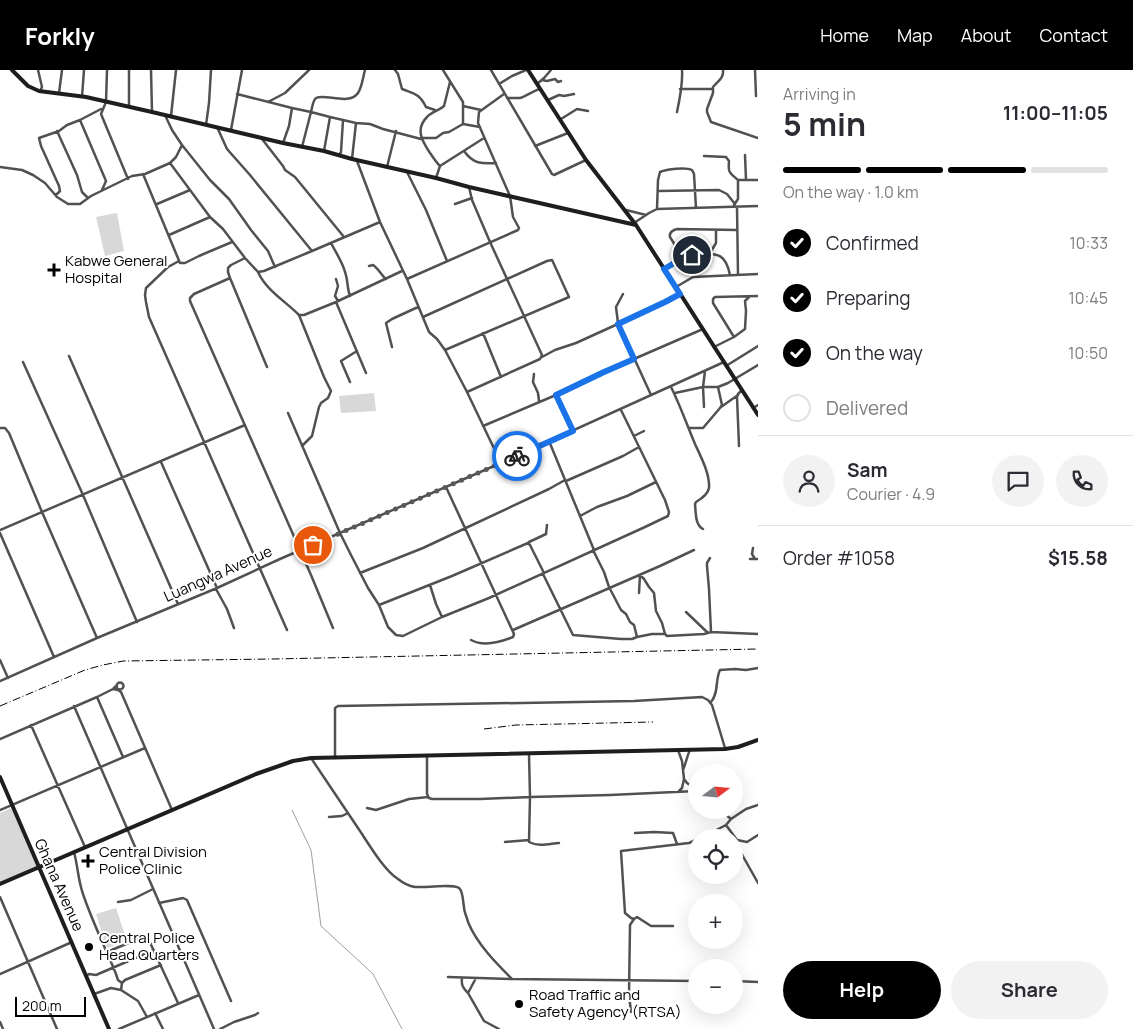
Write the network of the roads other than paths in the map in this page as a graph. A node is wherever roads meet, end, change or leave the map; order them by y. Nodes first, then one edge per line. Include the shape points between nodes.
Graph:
1 (12, 70) edge
2 (38, 70) edge
3 (62, 70) edge
4 (84, 70) edge
5 (107, 70) edge
6 (129, 70) edge
7 (151, 70) edge
8 (176, 70) edge
9 (211, 70) edge
10 (242, 70) edge
11 (309, 70) edge
12 (365, 70) edge
13 (395, 70) edge
14 (443, 70) edge
15 (491, 70) edge
16 (527, 70) edge
17 (551, 70) edge
18 (682, 70) edge
19 (723, 70) edge
20 (754, 70) edge
21 (542, 80) junction
22 (561, 81) dead end
23 (450, 82) junction
24 (498, 84) junction
25 (536, 84) junction
26 (540, 89) junction
27 (680, 89) junction
28 (713, 89) junction
29 (40, 91) junction
30 (59, 94) junction
31 (237, 94) junction
32 (504, 94) junction
33 (574, 94) dead end
34 (756, 96) dead end
35 (82, 97) junction
36 (506, 98) junction
37 (547, 100) junction
38 (106, 102) junction
39 (266, 102) junction
40 (463, 106) junction
41 (129, 107) junction
42 (292, 108) junction
43 (103, 109) junction
44 (436, 110) junction
45 (482, 110) junction
46 (588, 111) dead end
47 (152, 112) junction
48 (311, 112) junction
49 (677, 112) dead end
50 (165, 115) junction
51 (170, 116) junction
52 (330, 117) junction
53 (80, 120) junction
54 (343, 120) junction
55 (559, 120) junction
56 (356, 123) junction
57 (463, 124) junction
58 (206, 125) junction
59 (217, 127) junction
60 (480, 127) junction
61 (57, 131) junction
62 (231, 131) junction
63 (396, 131) junction
64 (568, 133) junction
65 (261, 137) junction
66 (421, 138) junction
67 (484, 138) junction
68 (758, 138) edge
69 (283, 143) junction
70 (182, 145) junction
71 (535, 146) junction
72 (302, 147) junction
73 (324, 151) junction
74 (464, 152) junction
75 (339, 155) junction
76 (745, 155) dead end
77 (704, 156) dead end
78 (354, 160) junction
79 (586, 160) junction
80 (170, 163) junction
81 (496, 163) junction
82 (440, 166) junction
83 (0, 167) edge
84 (388, 167) junction
85 (407, 172) junction
86 (143, 174) junction
87 (436, 178) junction
88 (128, 179) junction
89 (738, 180) junction
90 (746, 180) junction
91 (758, 180) edge
92 (469, 187) junction
93 (190, 190) junction
94 (658, 190) junction
95 (696, 191) junction
96 (101, 192) junction
97 (56, 196) junction
98 (510, 196) junction
99 (88, 198) junction
100 (472, 198) junction
101 (156, 204) junction
102 (455, 204) dead end
103 (735, 206) junction
104 (758, 206) edge
105 (696, 208) junction
106 (657, 209) junction
107 (624, 210) junction
108 (646, 214) junction
109 (210, 216) junction
110 (380, 222) junction
111 (635, 224) junction
112 (737, 230) junction
113 (716, 231) junction
114 (169, 235) junction
115 (344, 237) junction
116 (232, 242) junction
117 (490, 242) junction
118 (331, 243) junction
119 (312, 251) junction
120 (710, 253) junction
121 (245, 258) junction
122 (683, 258) junction
123 (178, 260) junction
124 (447, 261) junction
125 (369, 266) dead end
126 (275, 267) junction
127 (664, 269) junction
128 (402, 271) junction
129 (258, 272) junction
130 (758, 274) edge
131 (730, 275) junction
132 (738, 275) junction
133 (230, 278) junction
134 (336, 279) dead end
135 (386, 279) junction
136 (407, 279) junction
137 (506, 279) junction
138 (676, 287) junction
139 (623, 294) dead end
140 (680, 294) junction
141 (350, 296) junction
142 (750, 296) junction
143 (758, 296) edge
144 (337, 301) junction
145 (418, 308) junction
146 (299, 315) junction
147 (524, 316) junction
148 (423, 318) junction
149 (618, 324) junction
150 (703, 329) junction
151 (483, 333) junction
152 (734, 337) junction
153 (758, 346) edge
154 (392, 347) dead end
155 (714, 347) junction
156 (445, 350) junction
157 (357, 351) junction
158 (69, 356) dead end
159 (542, 357) junction
160 (634, 359) junction
161 (23, 362) dead end
162 (725, 364) junction
163 (758, 365) edge
164 (267, 367) dead end
165 (705, 371) junction
166 (366, 373) dead end
167 (534, 374) dead end
168 (501, 377) junction
169 (735, 380) junction
170 (350, 382) dead end
171 (671, 386) junction
172 (703, 387) junction
173 (718, 387) junction
174 (742, 390) junction
175 (468, 392) junction
176 (674, 393) junction
177 (556, 395) junction
178 (738, 395) junction
179 (651, 396) junction
180 (539, 402) junction
181 (758, 405) edge
182 (704, 407) dead end
183 (720, 407) junction
184 (753, 408) junction
185 (621, 409) junction
186 (288, 413) dead end
187 (758, 415) edge
188 (245, 425) junction
189 (483, 426) junction
190 (0, 428) edge
191 (689, 428) junction
192 (573, 431) junction
193 (644, 431) dead end
194 (634, 436) junction
195 (205, 442) junction
196 (549, 442) junction
197 (302, 446) junction
198 (739, 446) dead end
199 (639, 447) junction
200 (161, 462) junction
201 (501, 463) junction
202 (123, 478) junction
203 (565, 481) junction
204 (656, 482) junction
205 (446, 487) junction
206 (83, 495) junction
207 (42, 512) junction
208 (580, 516) junction
209 (547, 526) dead end
210 (465, 528) junction
211 (703, 529) dead end
212 (0, 532) edge
213 (340, 533) junction
214 (528, 543) junction
215 (753, 548) dead end
216 (594, 550) junction
217 (694, 550) dead end
218 (300, 551) junction
219 (710, 558) dead end
220 (756, 559) edge
221 (750, 560) dead end
222 (482, 563) junction
223 (260, 568) junction
224 (360, 573) junction
225 (544, 573) junction
226 (640, 575) junction
227 (430, 585) junction
228 (609, 587) junction
229 (217, 588) junction
230 (639, 593) dead end
231 (496, 595) junction
232 (178, 604) junction
233 (379, 605) junction
234 (560, 608) junction
235 (686, 612) dead end
236 (442, 617) junction
237 (137, 622) junction
238 (234, 628) dead end
239 (333, 628) dead end
240 (287, 630) dead end
241 (512, 630) junction
242 (709, 633) junction
243 (665, 634) junction
244 (758, 634) edge
245 (637, 636) junction
246 (97, 638) junction
247 (472, 640) dead end
248 (54, 657) junction
249 (0, 660) edge
250 (758, 668) edge
251 (8, 678) junction
252 (0, 681) edge
253 (118, 689) junction
254 (97, 696) junction
255 (710, 702) junction
256 (74, 706) junction
257 (31, 725) junction
258 (0, 738) edge
259 (758, 740) edge
260 (145, 748) junction
261 (725, 749) junction
262 (678, 750) junction
263 (690, 750) junction
264 (529, 754) junction
265 (426, 756) junction
266 (123, 758) junction
267 (311, 758) junction
268 (336, 758) junction
269 (100, 767) junction
270 (683, 771) junction
271 (0, 777) edge
272 (684, 779) junction
273 (688, 784) edge
274 (58, 785) junction
275 (688, 791) edge
276 (677, 792) junction
277 (429, 797) junction
278 (530, 797) junction
279 (758, 804) edge
280 (12, 805) junction
281 (367, 808) dead end
282 (0, 810) edge
283 (172, 810) junction
284 (743, 811) edge
285 (348, 812) junction
286 (330, 817) dead end
287 (731, 819) edge
288 (726, 825) junction
289 (718, 829) edge
290 (128, 830) junction
291 (635, 833) dead end
292 (758, 835) edge
293 (529, 840) junction
294 (505, 842) dead end
295 (559, 843) dead end
296 (688, 843) edge
297 (677, 844) junction
298 (85, 847) junction
299 (74, 852) junction
300 (743, 856) edge
301 (39, 867) junction
302 (758, 883) edge
303 (0, 884) edge
304 (153, 889) junction
305 (0, 898) edge
306 (118, 902) dead end
307 (160, 903) junction
308 (634, 919) junction
309 (673, 926) dead end
310 (72, 942) junction
311 (154, 950) junction
312 (107, 952) junction
313 (28, 962) junction
314 (161, 965) junction
315 (113, 967) junction
316 (0, 974) edge
317 (86, 976) junction
318 (448, 978) dead end
319 (462, 978) junction
320 (476, 978) junction
321 (512, 979) junction
322 (629, 980) junction
323 (688, 981) edge
324 (743, 982) edge
325 (758, 982) edge
326 (122, 983) junction
327 (120, 990) junction
328 (468, 993) junction
329 (94, 994) junction
330 (199, 995) junction
331 (231, 1001) dead end
332 (178, 1003) junction
333 (258, 1012) dead end
334 (630, 1012) dead end
335 (155, 1013) junction
336 (146, 1017) junction
337 (0, 1022) edge
338 (3, 1029) edge
339 (57, 1029) edge
340 (109, 1029) edge
341 (119, 1029) edge
342 (162, 1029) edge
343 (214, 1029) edge
344 (220, 1029) edge
345 (498, 1029) edge

1 - 29 main road via 28,86
2 - 29 street
3 - 30 street
4 - 35 street
5 - 38 street
6 - 41 street
7 - 47 street
8 - 51 street
9 - 58 street
10 - 31 street
11 - 39 street via 285,93
12 - 48 street via 356,95 346,99 317,98
13 - 44 street via 402,90 413,92 426,107
14 - 23 street
15 - 24 street
16 - 24 street
16 - 25 main road
17 - 21 street
18 - 27 street
19 - 28 street via 722,78
20 - 34 street
21 - 22 street
21 - 25 street
23 - 40 street
23 - 44 street via 446,103
24 - 32 street
25 - 26 main road
26 - 36 street via 520,98
26 - 37 main road
27 - 28 street
27 - 49 street
28 - 68 street via 707,112 710,122
29 - 30 main road
30 - 35 main road
31 - 39 street
31 - 62 street
32 - 36 street
32 - 45 street
33 - 37 street
35 - 38 main road
36 - 71 street
37 - 55 main road
38 - 41 main road
38 - 43 street
39 - 42 street
40 - 45 street
40 - 57 street
41 - 47 main road
42 - 48 street
42 - 69 street
43 - 53 street
43 - 88 street via 101,114
44 - 66 street via 426,118
45 - 60 street via 478,116
46 - 55 street via 577,109
47 - 50 main road
48 - 52 street
48 - 72 street
50 - 51 main road
50 - 70 street
51 - 58 main road
52 - 54 street
52 - 73 street
53 - 61 street
53 - 96 street via 106,181
54 - 56 street
54 - 75 street
55 - 64 main road
56 - 63 street
56 - 78 street
57 - 60 street
57 - 66 street via 436,138
58 - 59 main road
59 - 62 main road
59 - 119 street via 227,149
60 - 67 street
61 - 97 street via 39,138 60,189
61 - 99 street via 78,175 82,192
62 - 65 main road
63 - 66 street
63 - 84 street
64 - 71 street
64 - 79 main road
65 - 69 main road
65 - 115 street via 285,170 295,176
66 - 82 street
67 - 74 street
67 - 81 street
69 - 72 main road
70 - 80 street
70 - 126 street via 229,199 268,251
71 - 79 street via 552,175
72 - 73 main road
73 - 75 main road
74 - 81 street via 468,158 482,164
74 - 82 street
75 - 78 main road
76 - 90 street
77 - 89 street via 726,157 728,170
78 - 84 main road
78 - 110 street
79 - 107 main road
80 - 86 street
80 - 93 street
81 - 98 street
82 - 87 street
83 - 97 street via 33,175
84 - 85 main road
85 - 87 main road
85 - 124 street
86 - 88 street
86 - 101 street
87 - 92 main road
88 - 96 street
89 - 90 street
89 - 103 street
90 - 91 street
92 - 98 main road
92 - 100 street
93 - 101 street
93 - 109 street
94 - 95 street
94 - 95 street via 660,172 689,168 693,171
94 - 106 street
95 - 103 street via 719,190
95 - 105 street
96 - 99 street
97 - 99 street via 68,204 80,204
98 - 111 main road
98 - 117 street via 513,217 519,228
100 - 102 street
100 - 117 street
101 - 114 street
103 - 104 street
103 - 105 street
103 - 112 street
105 - 106 street
106 - 108 street
107 - 108 street
107 - 111 main road
108 - 111 street
109 - 114 street
109 - 116 street
110 - 115 street
110 - 128 street
111 - 127 main road
112 - 113 street
112 - 132 street
113 - 120 street via 716,244
113 - 122 street via 672,231 670,237
114 - 123 street
115 - 118 street
116 - 121 street
116 - 123 street via 185,263
117 - 124 street
117 - 137 street
118 - 119 street
118 - 141 street via 342,263
119 - 126 street
120 - 122 street
120 - 131 street via 724,259
121 - 129 street
121 - 133 street via 228,268
122 - 127 street
123 - 195 street via 146,288 146,302 149,317
124 - 136 street
125 - 135 street via 376,266
126 - 129 street
127 - 138 main road
128 - 135 street
128 - 136 street
129 - 146 street via 270,290
130 - 132 street
131 - 132 street
131 - 138 street via 693,277
133 - 164 street
133 - 188 street via 194,294 190,301
134 - 144 street
135 - 141 street
136 - 145 street
137 - 147 street
137 - 147 street via 552,260 566,288 569,296
137 - 148 street
138 - 140 main road
139 - 149 street via 616,307
140 - 149 street
140 - 150 main road
141 - 144 street
142 - 143 street
142 - 152 street via 746,301 745,329
142 - 152 street via 713,299
144 - 146 street
144 - 157 street
145 - 148 street
145 - 154 street via 386,323
146 - 197 street via 331,391 319,407 312,436
147 - 151 street
147 - 159 street
148 - 156 street
149 - 159 street
149 - 160 street
150 - 155 main road
150 - 160 street
151 - 156 street
151 - 168 street
152 - 155 street
153 - 162 street, Luangwa Avenue
155 - 162 main road
156 - 175 street
157 - 166 street
157 - 170 street via 341,361
158 - 202 street
159 - 168 street
160 - 177 street
160 - 179 street
161 - 206 street
162 - 165 street, Luangwa Avenue
162 - 169 main road
163 - 169 street
165 - 171 street, Luangwa Avenue
165 - 172 street
167 - 180 street
168 - 175 street
169 - 173 street
169 - 174 main road
171 - 176 street
171 - 179 street, Luangwa Avenue
172 - 173 street
172 - 176 street
172 - 182 street
173 - 183 street
174 - 178 street
174 - 184 main road
175 - 189 street
176 - 191 street
177 - 180 street
177 - 192 street
178 - 183 street
178 - 198 street
179 - 185 street, Luangwa Avenue
180 - 189 street
181 - 184 street
183 - 191 street via 703,428
184 - 187 main road
185 - 192 street, Luangwa Avenue
185 - 194 street
186 - 197 street
188 - 195 street
188 - 218 street
189 - 201 street
190 - 207 street via 7,430
191 - 211 street via 702,458 709,488 695,504 697,523
192 - 196 street, Luangwa Avenue
193 - 194 street
194 - 199 street
195 - 200 street
195 - 223 street
196 - 201 street, Luangwa Avenue
196 - 203 street
197 - 213 street
199 - 203 street
199 - 204 street
200 - 202 street
200 - 229 street
201 - 205 street, Luangwa Avenue
202 - 206 street
202 - 232 street
203 - 208 street
203 - 210 street
204 - 208 street
204 - 216 street via 668,516
205 - 210 street
205 - 213 street, Luangwa Avenue
206 - 207 street
206 - 237 street
207 - 212 street
207 - 246 street
208 - 216 street
209 - 214 street via 546,534
210 - 222 street
210 - 224 street
212 - 248 street
213 - 218 street, Luangwa Avenue
213 - 224 street
214 - 222 street
214 - 225 street
215 - 220 street via 752,554
216 - 225 street
216 - 228 street
217 - 226 street
218 - 223 street, Luangwa Avenue
218 - 239 street
219 - 242 street via 707,563
220 - 221 street
222 - 227 street
222 - 231 street
223 - 229 street, Luangwa Avenue
223 - 240 street
224 - 233 street
225 - 231 street
225 - 234 street
226 - 228 street
226 - 230 street
226 - 243 street via 654,593 656,611
227 - 233 street
227 - 236 street
228 - 234 street
228 - 245 street via 621,610 634,625
229 - 232 street, Luangwa Avenue
229 - 238 street
231 - 236 street
231 - 241 street
232 - 237 street, Luangwa Avenue
233 - 236 street via 388,628 399,636
234 - 241 street
234 - 245 street via 573,635 621,639
235 - 242 street
237 - 246 street, Luangwa Avenue
241 - 247 street via 514,636 497,643
242 - 243 street
242 - 244 street
243 - 245 street
246 - 248 street, Luangwa Avenue
248 - 251 street, Luangwa Avenue
249 - 251 street
250 - 255 street via 720,670 714,698
251 - 252 street, Luangwa Avenue
253 - 253 street via 118,683 122,683 123,685
253 - 254 street
253 - 260 street
254 - 256 street
254 - 266 street
255 - 261 street
255 - 268 street via 702,697 338,706 334,711
256 - 257 street
256 - 269 street
257 - 258 street
257 - 274 street
259 - 261 main road
260 - 266 street
260 - 283 street
261 - 263 main road
262 - 263 main road
262 - 264 main road
262 - 270 street
263 - 270 street
264 - 265 main road
264 - 278 street
265 - 268 main road
265 - 277 street
266 - 269 street
267 - 268 main road
267 - 283 main road via 283,764
267 - 285 street
269 - 274 street
269 - 290 street
270 - 272 street
271 - 280 main road, Ghana Avenue
272 - 273 street
272 - 276 street via 682,788
274 - 280 street
274 - 298 street
275 - 276 street
276 - 278 street
277 - 278 street
277 - 281 street via 409,799 376,810
278 - 293 street
279 - 284 street
280 - 282 street
280 - 301 main road, Ghana Avenue
283 - 290 main road
285 - 286 street
285 - 321 street via 391,874 404,884 424,888 460,888 464,910 476,937
287 - 288 street
288 - 289 street
288 - 292 street via 740,841 747,842
290 - 298 main road
290 - 304 street
291 - 297 street via 673,833
293 - 294 street
293 - 295 street via 541,845
296 - 297 street
297 - 308 street via 621,851 625,913
298 - 299 main road
299 - 301 main road
299 - 312 street via 78,879
300 - 302 street
301 - 303 main road
301 - 310 main road, Ghana Avenue
304 - 306 street via 131,900
304 - 307 street
305 - 313 street
307 - 330 street
307 - 331 street via 186,900
308 - 309 street via 637,917 651,926
308 - 322 street via 630,925
310 - 313 street
310 - 317 main road, Ghana Avenue
311 - 312 street via 146,936
311 - 314 street
311 - 315 street
312 - 315 street
313 - 316 street
313 - 339 street
314 - 326 street
314 - 332 street
315 - 317 street
315 - 326 street
317 - 329 main road, Ghana Avenue
318 - 319 street
319 - 320 street
319 - 328 street via 463,988
320 - 321 street
320 - 328 street
321 - 322 street
322 - 323 street
322 - 334 street
324 - 325 street
326 - 327 street
327 - 329 street via 111,988
327 - 336 street via 138,1001
328 - 345 street via 484,1021
329 - 340 main road, Ghana Avenue
330 - 332 street
330 - 343 street
332 - 335 street
333 - 344 street
335 - 336 street
335 - 342 street
336 - 341 street
337 - 338 street

